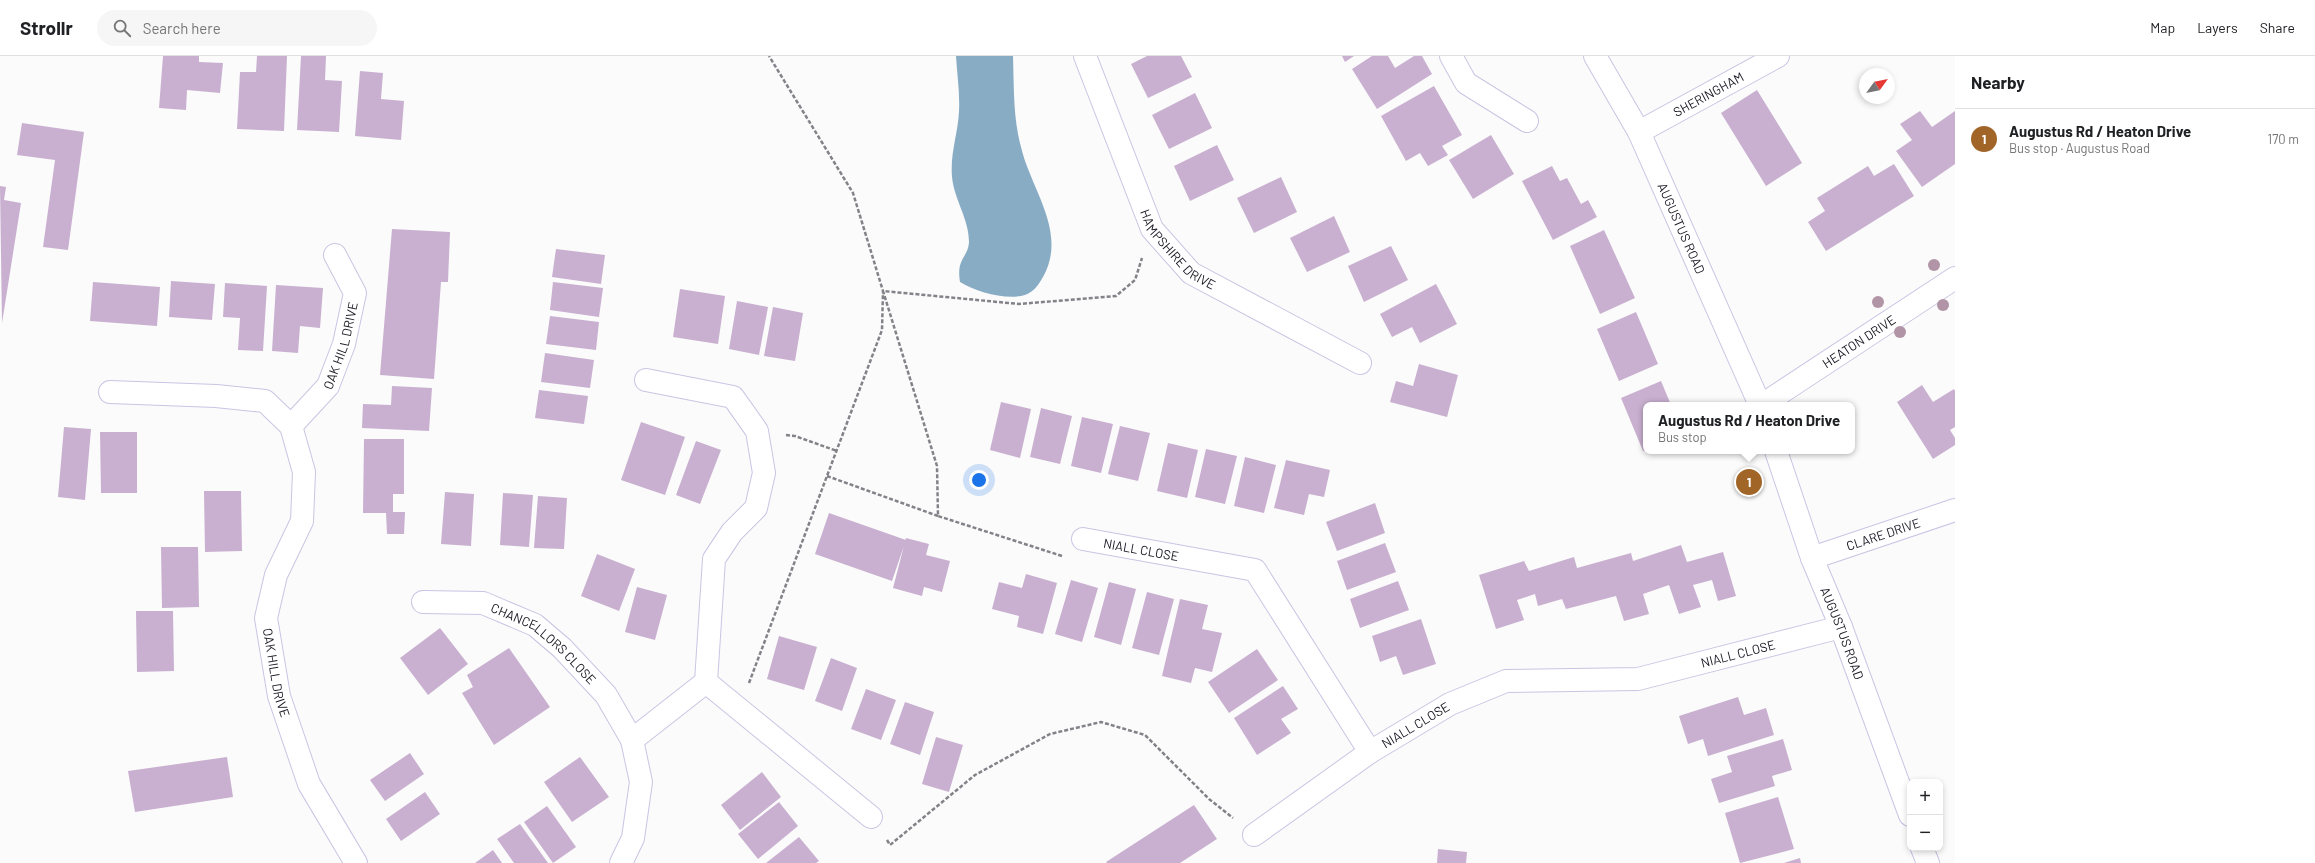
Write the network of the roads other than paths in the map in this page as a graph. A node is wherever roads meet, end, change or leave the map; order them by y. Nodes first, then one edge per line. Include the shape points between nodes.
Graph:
1 (1085, 56) edge
2 (1451, 56) edge
3 (1594, 56) edge
4 (1778, 56) edge
5 (1526, 121) dead end
6 (1639, 132) junction
7 (335, 254) dead end
8 (1955, 278) edge
9 (1360, 363) dead end
10 (646, 380) dead end
11 (110, 392) dead end
12 (1760, 402) edge
13 (1766, 402) edge
14 (292, 426) junction
15 (1777, 454) edge
16 (1955, 510) edge
17 (1083, 539) road end
18 (1812, 558) junction
19 (423, 602) dead end
20 (1841, 627) junction
21 (706, 682) junction
22 (632, 740) junction
23 (1370, 752) junction
24 (1907, 807) edge
25 (871, 817) road end
26 (1254, 835) road end
27 (1923, 851) edge
28 (356, 863) edge
29 (621, 863) edge
30 (1928, 863) edge

1 - 9 street, HAMPSHIRE DRIVE via 1152,230 1191,273
2 - 5 street via 1466,83
3 - 6 street, AUGUSTUS ROAD
4 - 6 street, SHERINGHAM
6 - 12 street, AUGUSTUS ROAD
7 - 14 street, OAK HILL DRIVE via 355,293 344,344 328,386
8 - 13 street, HEATON DRIVE
10 - 21 street via 734,397 757,431 764,473 756,508 732,532 714,559
11 - 14 street via 216,396 265,401
14 - 28 street, OAK HILL DRIVE via 304,472 302,521 276,575 266,618 279,696 310,784
15 - 18 street, AUGUSTUS ROAD
16 - 18 street, CLARE DRIVE
17 - 23 street, NIALL CLOSE via 1255,570
18 - 20 street, AUGUSTUS ROAD
19 - 22 street, CHANCELLORS CLOSE via 483,603 535,625 562,648 606,695
20 - 23 street, NIALL CLOSE via 1638,679 1506,681 1450,704
20 - 24 street, AUGUSTUS ROAD
21 - 22 street
21 - 25 street
22 - 29 street, CHANCELLORS CLOSE via 641,782 633,838
23 - 26 street
27 - 30 street

